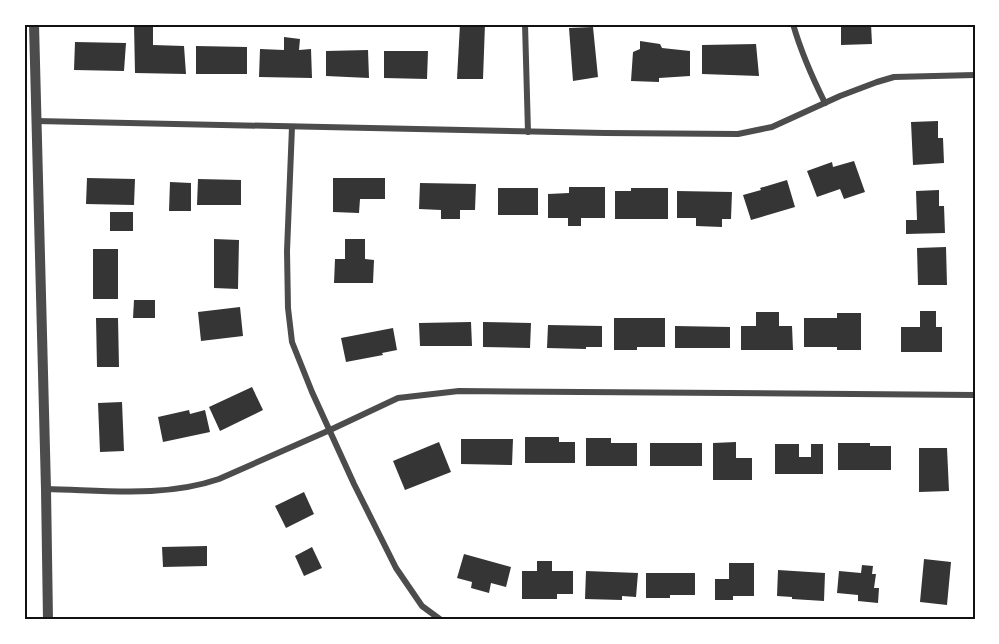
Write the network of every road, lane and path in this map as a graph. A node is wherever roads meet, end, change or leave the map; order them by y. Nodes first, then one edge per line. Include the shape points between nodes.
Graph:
1 (34, 24) edge
2 (525, 24) edge
3 (793, 24) edge
4 (975, 75) edge
5 (825, 103) junction
6 (36, 121) junction
7 (292, 127) junction
8 (528, 132) junction
9 (975, 395) edge
10 (330, 430) junction
11 (46, 489) junction
12 (48, 620) edge
13 (441, 620) edge

1 - 6 street
2 - 8 street
3 - 5 street
4 - 5 street via 894,77
5 - 8 street via 772,127 738,135
6 - 7 street
6 - 11 street
7 - 8 street
7 - 10 street via 287,251 292,342
9 - 10 street via 459,391 399,398
10 - 11 street via 203,485 155,492
10 - 13 street via 396,568 422,606
11 - 12 street

